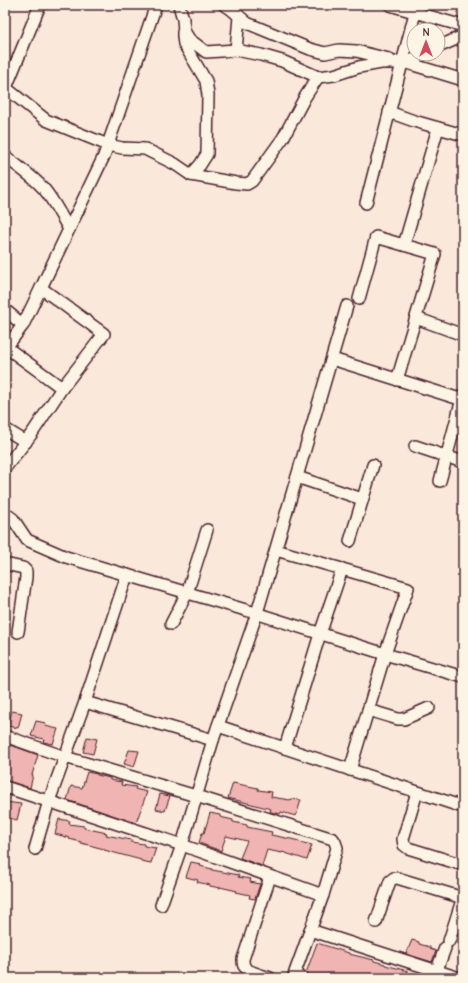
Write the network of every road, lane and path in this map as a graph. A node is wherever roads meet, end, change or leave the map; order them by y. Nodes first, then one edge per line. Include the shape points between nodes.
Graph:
1 (40, 5) edge
2 (156, 5) edge
3 (178, 5) edge
4 (224, 5) edge
5 (390, 5) edge
6 (416, 9) edge
7 (239, 16) junction
8 (463, 26) edge
9 (184, 31) junction
10 (463, 36) edge
11 (446, 43) edge
12 (236, 50) junction
13 (406, 60) edge
14 (402, 61) junction
15 (318, 77) junction
16 (463, 80) edge
17 (5, 89) edge
18 (389, 112) junction
19 (438, 128) junction
20 (463, 135) edge
21 (108, 145) junction
22 (5, 156) edge
23 (191, 175) junction
24 (366, 203) dead end
25 (69, 229) junction
26 (404, 245) junction
27 (41, 288) junction
28 (358, 299) dead end
29 (347, 306) dead end
30 (5, 310) edge
31 (416, 318) junction
32 (23, 325) junction
33 (463, 335) edge
34 (5, 349) edge
35 (332, 359) junction
36 (397, 380) junction
37 (62, 388) junction
38 (463, 398) edge
39 (5, 428) edge
40 (26, 442) junction
41 (415, 446) dead end
42 (447, 456) junction
43 (463, 462) edge
44 (372, 464) dead end
45 (5, 468) edge
46 (297, 477) junction
47 (440, 481) dead end
48 (362, 499) junction
49 (5, 513) edge
50 (207, 530) dead end
51 (350, 542) dead end
52 (276, 550) junction
53 (5, 564) edge
54 (342, 569) junction
55 (127, 575) junction
56 (187, 593) junction
57 (257, 614) junction
58 (172, 624) dead end
59 (18, 632) dead end
60 (320, 634) junction
61 (385, 654) junction
62 (463, 676) edge
63 (85, 702) junction
64 (429, 708) dead end
65 (368, 710) junction
66 (218, 726) junction
67 (5, 736) edge
68 (213, 740) junction
69 (285, 748) junction
70 (65, 757) junction
71 (350, 770) junction
72 (5, 787) edge
73 (417, 792) junction
74 (196, 796) junction
75 (49, 802) junction
76 (463, 807) edge
77 (182, 845) junction
78 (35, 850) dead end
79 (463, 865) edge
80 (270, 877) junction
81 (323, 895) junction
82 (463, 898) edge
83 (161, 905) dead end
84 (376, 922) dead end
85 (310, 930) junction
86 (435, 974) edge
87 (267, 977) edge
88 (297, 977) edge
89 (459, 978) edge

1 - 17 street
2 - 21 street
3 - 9 street
4 - 7 street
5 - 6 street
6 - 8 street
6 - 14 street
7 - 12 street
7 - 14 street via 247,23 310,49 325,53 339,50 356,51
9 - 12 street via 189,39 206,52
9 - 23 street via 184,44 206,81 208,95 207,154
10 - 11 street
12 - 15 street via 261,54
13 - 14 street
14 - 15 street via 359,67
14 - 16 street
14 - 18 street
15 - 23 street via 283,138 252,181 247,184 236,183
17 - 21 street via 46,120
18 - 19 street
18 - 24 street
19 - 20 street
19 - 26 street
21 - 23 street via 145,149
21 - 25 street
22 - 25 street via 43,189
25 - 27 street
26 - 28 street via 376,237
26 - 31 street via 435,254
27 - 32 street
27 - 37 street via 104,334
29 - 35 street
30 - 32 street
31 - 33 street
31 - 36 street
32 - 34 street
34 - 37 street
35 - 36 street
35 - 46 street
36 - 38 street
37 - 40 street
38 - 42 street
39 - 40 street
40 - 45 street
41 - 42 street
42 - 43 street
42 - 47 street
44 - 48 street
46 - 48 street
46 - 52 street
48 - 51 street
49 - 55 street via 13,519 27,540 66,557
50 - 56 street
52 - 54 street
52 - 57 street
53 - 59 street via 26,571
54 - 60 street
54 - 61 street via 408,588
55 - 56 street
55 - 63 street
56 - 57 street
56 - 58 street
57 - 60 street
57 - 66 street
60 - 61 street
60 - 69 street
61 - 62 street
61 - 65 street
63 - 68 street
63 - 70 street
64 - 65 street via 404,719
65 - 71 street
66 - 68 street
66 - 69 street
67 - 70 street
68 - 74 street
69 - 71 street
70 - 74 street
70 - 75 street
71 - 73 street
72 - 75 street
73 - 76 street
73 - 79 street via 403,839 404,845
74 - 77 street
74 - 81 street via 333,839 337,848
75 - 77 street
75 - 78 street
77 - 80 street
77 - 83 street
80 - 81 street
80 - 87 street via 243,959 245,968
81 - 85 street
82 - 84 street via 394,878 390,881
82 - 86 street
85 - 86 street
85 - 88 street
86 - 89 street

